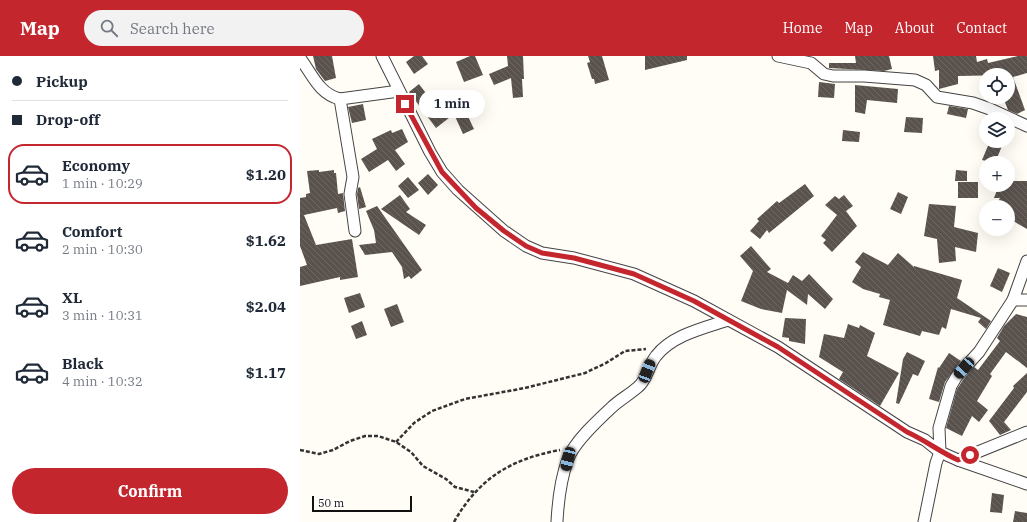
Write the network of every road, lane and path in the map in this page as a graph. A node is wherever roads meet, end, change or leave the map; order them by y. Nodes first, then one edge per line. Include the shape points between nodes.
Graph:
1 (382, 56) edge
2 (778, 56) edge
3 (300, 58) edge
4 (399, 91) junction
5 (340, 99) junction
6 (1027, 126) edge
7 (355, 231) dead end
8 (1027, 260) edge
9 (1014, 300) junction
10 (1027, 300) edge
11 (728, 320) junction
12 (666, 345) junction
13 (1027, 432) edge
14 (396, 442) junction
15 (300, 450) edge
16 (572, 451) junction
17 (940, 452) junction
18 (958, 460) junction
19 (1027, 484) edge
20 (474, 492) junction
21 (454, 522) edge
22 (557, 522) edge
23 (924, 522) edge

1 - 4 street
2 - 6 street via 811,63 824,74 833,76 915,80 926,85 937,97 973,103
3 - 5 street via 324,92
4 - 5 street
4 - 11 street via 442,172 476,208 504,231 542,253 574,258 634,274 694,301
5 - 7 street via 353,177 350,194
8 - 9 street
9 - 10 street
9 - 17 street via 979,352 951,386 939,428
11 - 12 street
11 - 17 street via 778,347
12 - 14 path via 625,352 585,373 465,399 432,411 414,423
12 - 16 street via 650,364 639,386 612,407
13 - 18 street
14 - 15 path via 378,436 365,436 319,454
14 - 20 path via 423,466 455,487
16 - 20 path via 560,450 525,458
16 - 22 street via 561,489
17 - 18 street
17 - 23 street
18 - 19 street
20 - 21 path

